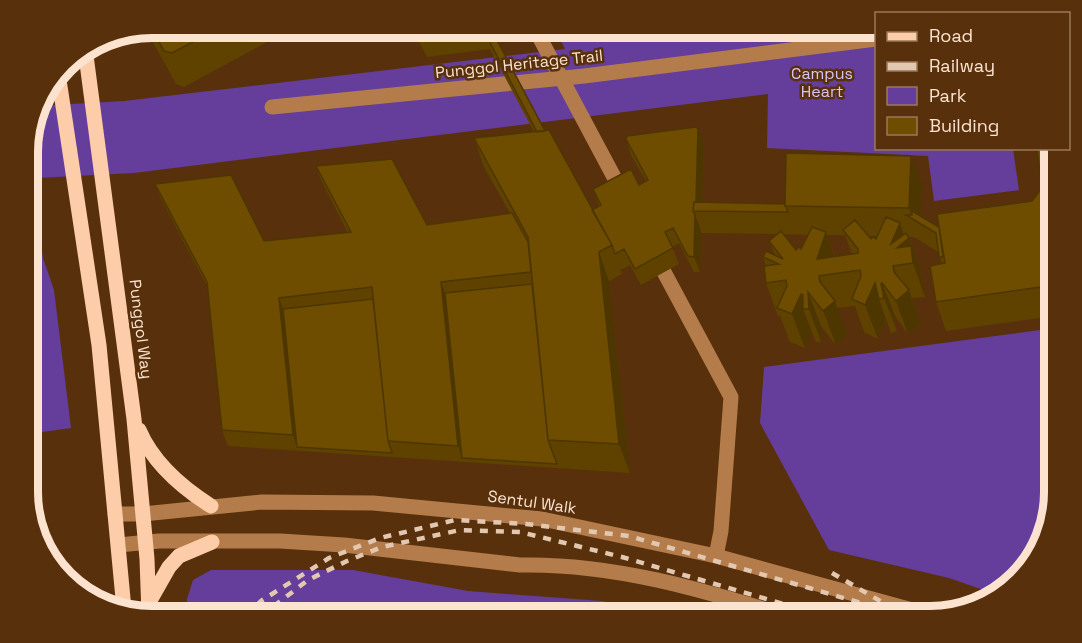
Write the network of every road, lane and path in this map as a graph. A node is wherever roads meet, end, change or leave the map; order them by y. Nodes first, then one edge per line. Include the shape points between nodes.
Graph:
1 (540, 38) edge
2 (875, 39) edge
3 (86, 58) edge
4 (60, 84) edge
5 (272, 107) dead end
6 (622, 192) edge
7 (664, 272) dead end
8 (135, 419) junction
9 (211, 506) junction
10 (115, 514) junction
11 (143, 514) junction
12 (145, 542) junction
13 (212, 542) junction
14 (119, 545) junction
15 (716, 556) junction
16 (123, 602) edge
17 (752, 605) edge
18 (894, 605) edge
19 (149, 606) edge
20 (151, 606) edge

1 - 6 street
2 - 5 street, Punggol Heritage Trail via 584,76
3 - 8 main road, Punggol Way
4 - 10 main road via 99,345
7 - 15 street via 731,397
8 - 9 main road via 146,447 164,468 187,491
8 - 11 main road, Punggol Way
9 - 11 street, Sentul Walk
9 - 15 street, Sentul Walk via 262,502 373,503 530,518
10 - 11 street, Sentul Walk
10 - 14 main road
11 - 12 main road, Punggol Way
12 - 13 street
12 - 14 street
12 - 19 main road, Punggol Way
13 - 17 street via 344,545 520,565 546,564 713,593
13 - 20 main road via 179,556
14 - 16 main road
15 - 18 street, Sentul Walk

